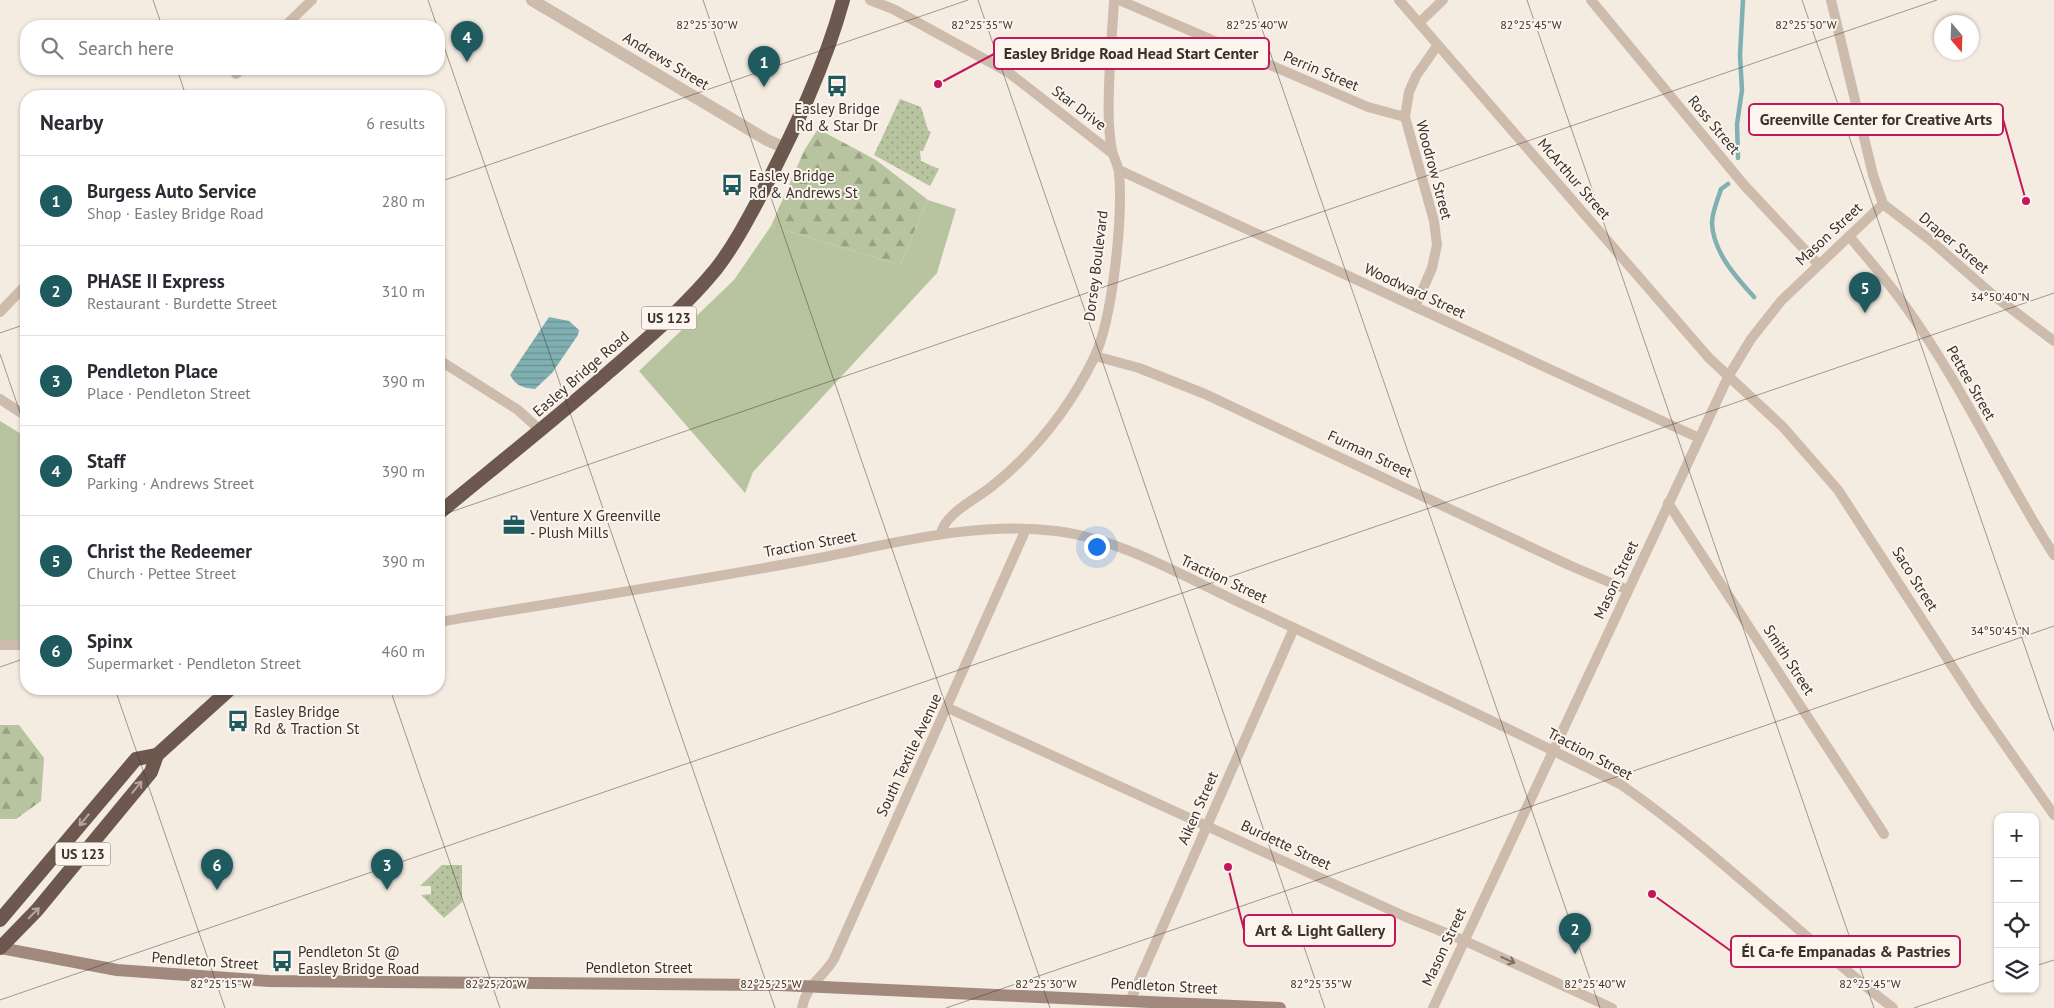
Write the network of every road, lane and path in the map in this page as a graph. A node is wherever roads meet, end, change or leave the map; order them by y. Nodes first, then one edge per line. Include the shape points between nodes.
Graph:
1 (312, 0) edge
2 (532, 0) edge
3 (842, 0) edge
4 (870, 0) edge
5 (1114, 0) edge
6 (1118, 0) edge
7 (1399, 0) edge
8 (1443, 0) edge
9 (1591, 0) edge
10 (1831, 0) edge
11 (291, 20) edge
12 (1419, 23) junction
13 (1437, 46) junction
14 (1404, 117) junction
15 (785, 148) junction
16 (1112, 153) junction
17 (1119, 170) junction
18 (1883, 204) junction
19 (1849, 236) junction
20 (1818, 264) junction
21 (20, 291) edge
22 (1415, 307) junction
23 (0, 312) edge
24 (2054, 341) edge
25 (1095, 356) junction
26 (445, 364) edge
27 (1728, 377) junction
28 (0, 399) edge
29 (20, 412) edge
30 (541, 431) junction
31 (1699, 438) junction
32 (1668, 503) junction
33 (445, 508) edge
34 (1026, 529) junction
35 (941, 534) junction
36 (2054, 555) edge
37 (1628, 590) junction
38 (445, 621) edge
39 (1294, 628) junction
40 (20, 645) edge
41 (0, 646) edge
42 (223, 695) edge
43 (948, 708) junction
44 (1553, 751) junction
45 (157, 755) junction
46 (2054, 815) edge
47 (1207, 825) junction
48 (1884, 834) dead end
49 (0, 920) edge
50 (1463, 940) junction
51 (0, 948) edge
52 (809, 987) junction
53 (1130, 1000) junction
54 (802, 1008) edge
55 (1280, 1008) edge
56 (1433, 1008) edge
57 (1612, 1008) edge
58 (1893, 1008) edge

1 - 11 street
2 - 15 street, Andrews Street
3 - 15 highway, Easley Bridge Road / US 123 via 820,65
4 - 16 street, Star Drive via 1008,72
5 - 16 street, Dorsey Boulevard via 1109,123
6 - 14 street, Perrin Street via 1368,107
7 - 12 street, McArthur Street
8 - 12 street
9 - 20 street, Ross Street via 1744,185
10 - 18 street via 1873,175
12 - 13 street, McArthur Street
13 - 14 street, Woodrow Street via 1412,84
13 - 27 street, McArthur Street
14 - 22 street, Woodrow Street via 1434,222 1436,245 1432,268
15 - 30 highway, Easley Bridge Road / US 123 via 747,220 716,268 684,304
16 - 17 street, Dorsey Boulevard
17 - 22 street, Woodward Street
17 - 25 street, Dorsey Boulevard via 1111,296
18 - 19 street, Mason Street
18 - 24 street, Draper Street
19 - 20 street, Mason Street
19 - 36 street, Pettee Street via 1903,303 1941,360
20 - 27 street, Mason Street via 1766,318
21 - 23 street
22 - 31 street, Woodward Street
25 - 35 street, Dorsey Boulevard via 1056,422 1040,442 1008,474 954,515 942,527
25 - 37 street, Furman Street via 1139,368 1205,394
26 - 30 street via 518,410
27 - 31 street, Mason Street
27 - 46 street, Saco Street via 1783,426 1838,490 1978,706
28 - 29 street
30 - 33 highway, Easley Bridge Road / US 123
31 - 32 street, Mason Street
32 - 37 street, Mason Street
32 - 48 street, Smith Street
34 - 35 street, Traction Street
34 - 39 street, Traction Street via 1083,536 1127,550
34 - 43 street, South Textile Avenue
35 - 38 street, Traction Street via 795,563
37 - 44 street, Mason Street
39 - 44 street, Traction Street
39 - 47 street, Aiken Street
40 - 41 street
42 - 45 highway, US 123
43 - 47 street, Burdette Street
43 - 52 street, South Textile Avenue via 834,959
44 - 50 street, Mason Street
44 - 58 street, Traction Street via 1620,784 1656,809
45 -> 49 highway, US 123 via 136,759
51 -> 45 highway, US 123 via 37,910 151,772
47 - 50 street, Burdette Street
47 - 53 street, Aiken Street
50 - 56 street, Mason Street
50 -> 57 street, Burdette Street
51 - 52 main road, Pendleton Street via 117,970 269,981
52 - 53 main road, Pendleton Street
52 - 54 street
53 - 55 main road, Pendleton Street

